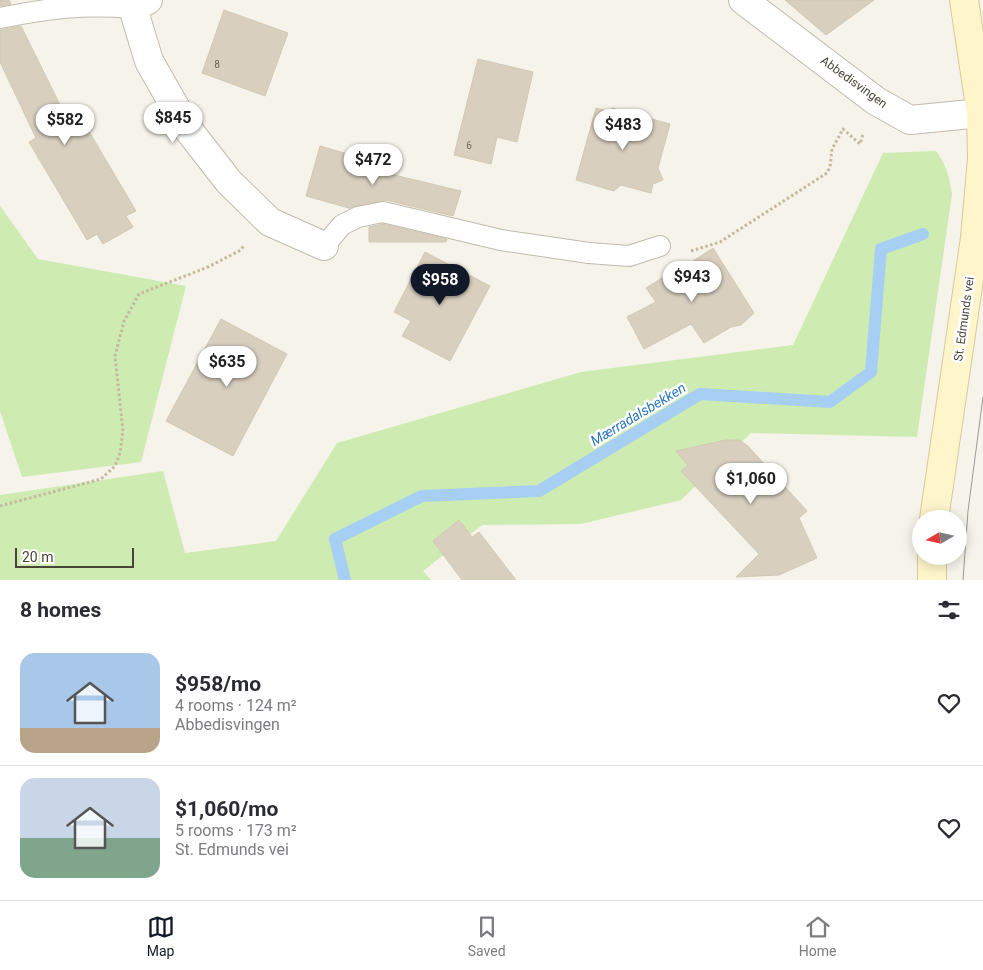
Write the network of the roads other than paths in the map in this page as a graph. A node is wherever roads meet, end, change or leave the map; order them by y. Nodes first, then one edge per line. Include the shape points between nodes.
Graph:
1 (742, 0) edge
2 (964, 0) edge
3 (141, 4) edge
4 (0, 18) edge
5 (980, 113) junction
6 (324, 246) joint
7 (660, 246) road end
8 (935, 510) edge
9 (932, 565) edge
10 (932, 580) edge

1 - 5 street, Abbedisvingen via 876,101 910,120
2 - 5 street, St. Edmunds vei
3 - 4 lane via 46,8
3 - 6 street via 149,60 187,128 229,182 270,222
5 - 8 street, St. Edmunds vei via 982,159 976,238
6 - 7 lane via 342,225 358,217 384,212 501,240 589,252 629,256
9 - 10 street

